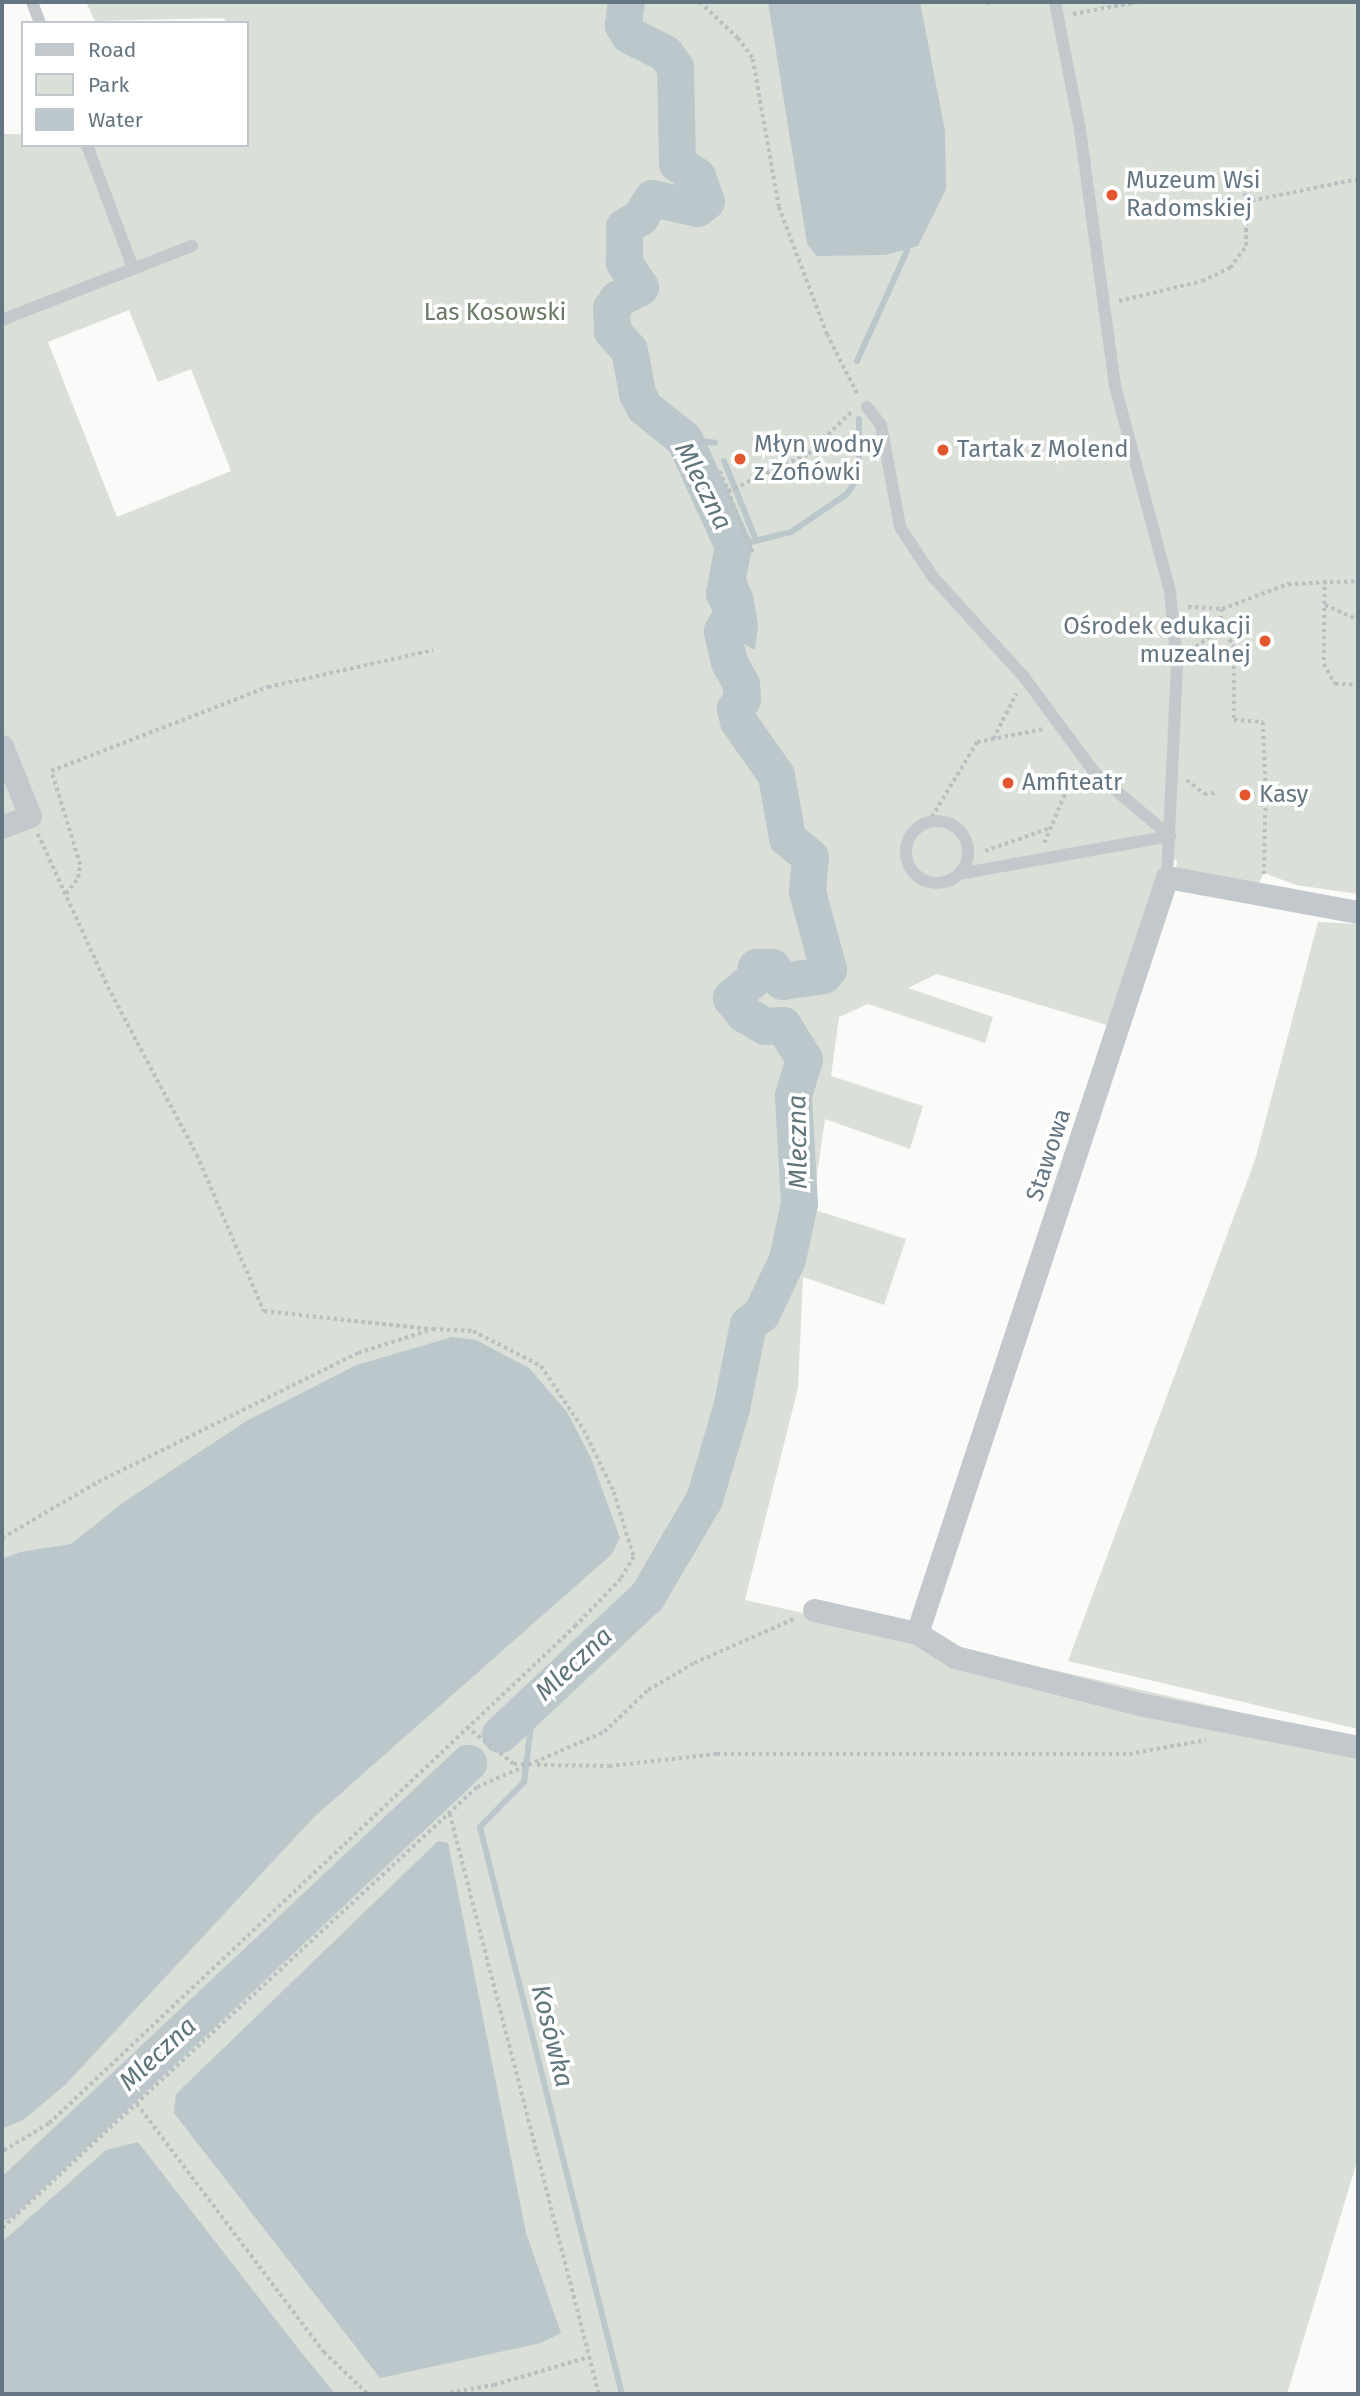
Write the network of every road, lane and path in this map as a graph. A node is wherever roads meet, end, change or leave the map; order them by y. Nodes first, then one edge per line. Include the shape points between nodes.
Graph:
1 (32, 2) edge
2 (700, 2) edge
3 (1055, 2) edge
4 (1137, 2) edge
5 (1057, 17) junction
6 (39, 21) edge
7 (88, 147) edge
8 (1358, 179) edge
9 (1245, 187) dead end
10 (1245, 202) junction
11 (191, 246) dead end
12 (133, 268) junction
13 (1103, 304) junction
14 (2, 320) edge
15 (868, 408) junction
16 (720, 471) dead end
17 (728, 491) junction
18 (754, 553) dead end
19 (1325, 580) junction
20 (1358, 581) edge
21 (1325, 605) junction
22 (1171, 606) junction
23 (1222, 609) junction
24 (1358, 620) edge
25 (1221, 628) junction
26 (433, 650) dead end
27 (1177, 665) junction
28 (1024, 677) junction
29 (1358, 685) edge
30 (1060, 726) junction
31 (993, 739) junction
32 (2, 746) edge
33 (1081, 755) junction
34 (1173, 774) junction
35 (1215, 793) dead end
36 (1252, 794) dead end
37 (1266, 794) junction
38 (30, 816) junction
39 (928, 823) junction
40 (2, 827) edge
41 (1050, 828) junction
42 (1170, 836) junction
43 (967, 858) junction
44 (1037, 860) junction
45 (959, 874) junction
46 (1167, 877) junction
47 (1263, 879) dead end
48 (66, 894) junction
49 (1358, 912) edge
50 (433, 1329) junction
51 (2, 1538) edge
52 (814, 1610) joint
53 (917, 1633) junction
54 (467, 1727) junction
55 (1214, 1738) dead end
56 (1358, 1747) edge
57 (536, 1765) junction
58 (450, 1814) junction
59 (136, 2104) junction
60 (2, 2152) edge
61 (2, 2228) edge
62 (589, 2357) junction
63 (368, 2394) edge
64 (443, 2394) edge
65 (599, 2394) edge

1 - 6 lane
2 - 15 path via 738,38 752,59 773,152 779,207 827,334
3 - 5 lane
4 - 5 path
5 - 13 lane via 1080,130
7 - 12 lane
8 - 10 path
9 - 10 path
10 - 13 path via 1246,246 1230,268 1202,281
11 - 12 lane
12 - 14 lane
13 - 22 lane via 1115,386
15 - 17 path via 807,454
15 - 28 lane via 881,425 905,536 933,577
16 - 17 path
17 - 18 path
19 - 20 path
19 - 21 path
19 - 23 path via 1288,583
21 - 24 path
21 - 29 path via 1327,675 1335,684
22 - 23 path
22 - 27 lane
23 - 25 path
25 - 27 path
25 - 37 path via 1234,645 1234,720 1263,722
26 - 48 path via 268,687 51,771 80,865 78,878
27 - 34 lane
28 - 30 lane
28 - 31 path
30 - 31 path
30 - 33 lane
31 - 39 path via 977,743
32 - 38 street
33 - 41 path
33 - 42 lane via 1095,773
34 - 35 path via 1181,774 1204,794
34 - 42 lane
36 - 37 path
37 - 47 path
38 - 40 street
38 - 48 path
39 - 43 lane via 943,822 960,831
39 - 45 lane via 909,838 909,867 934,883
41 - 43 path
41 - 44 path
42 - 44 lane
42 - 46 lane
43 - 45 lane
44 - 45 lane
46 - 49 street
46 - 53 street, Stawowa
48 - 50 path via 108,986 197,1155 264,1311
50 - 51 path via 346,1359 98,1482
50 - 54 path via 473,1331 541,1366 584,1430 633,1543 634,1557 621,1579
52 - 53 street
52 - 57 path via 694,1663 648,1690 604,1732
53 - 56 street via 955,1657 1139,1704 1312,1742
54 - 57 path via 514,1764
54 - 60 path via 49,2124
55 - 57 path via 1129,1754 716,1754 609,1766
57 - 58 path via 477,1787
58 - 59 path
58 - 62 path
59 - 61 path
59 - 63 path via 324,2352
62 - 64 path via 494,2385
62 - 65 path

